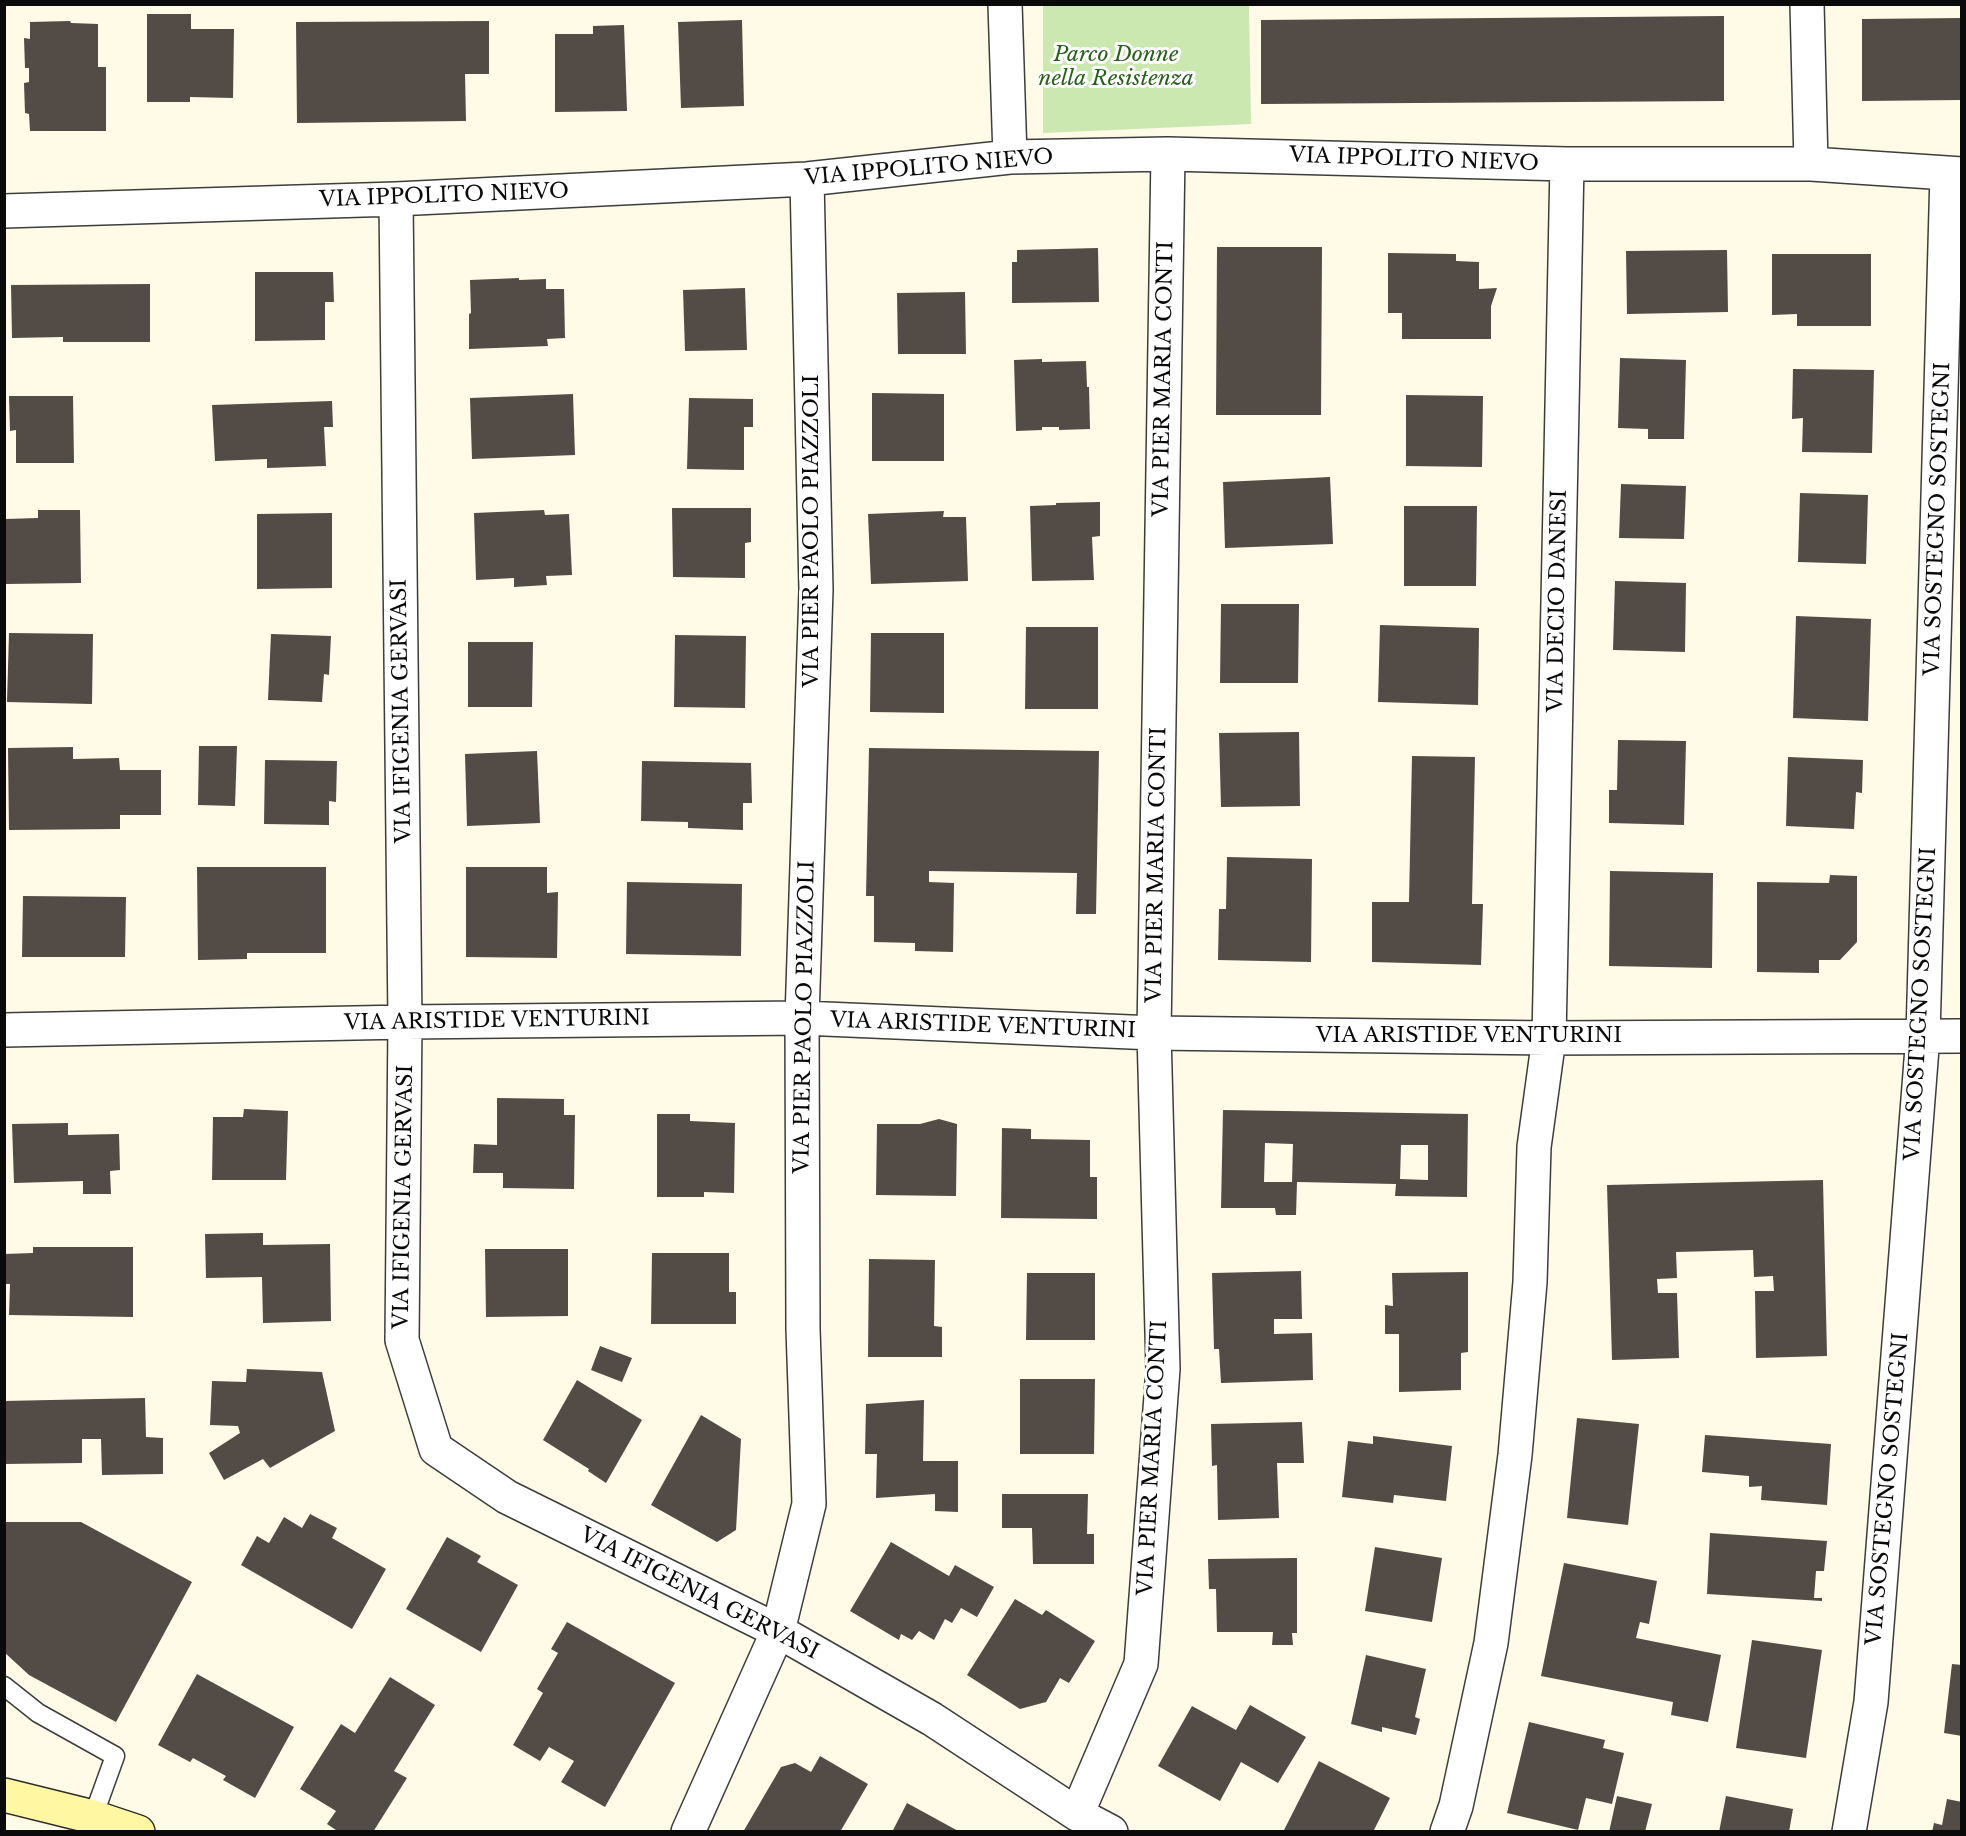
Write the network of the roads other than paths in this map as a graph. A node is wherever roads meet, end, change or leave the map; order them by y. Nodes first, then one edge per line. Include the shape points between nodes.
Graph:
1 (1005, 4) edge
2 (1807, 4) edge
3 (1168, 154) junction
4 (1010, 157) junction
5 (1811, 164) junction
6 (1567, 165) junction
7 (1954, 174) edge
8 (807, 179) junction
9 (396, 199) junction
10 (4, 211) edge
11 (802, 1018) junction
12 (405, 1022) junction
13 (4, 1030) edge
14 (1154, 1033) junction
15 (1923, 1035) junction
16 (1962, 1036) edge
17 (1549, 1038) junction
18 (778, 1631) junction
19 (4, 1686) edge
20 (4, 1795) edge
21 (1077, 1814) junction
22 (93, 1817) junction
23 (138, 1832) edge
24 (688, 1832) edge
25 (1111, 1832) edge
26 (1448, 1832) edge
27 (1849, 1832) edge

1 - 4 street
2 - 5 street
3 - 4 street, VIA IPPOLITO NIEVO
3 - 6 street, VIA IPPOLITO NIEVO
3 - 14 street, VIA PIER MARIA CONTI
4 - 8 street, VIA IPPOLITO NIEVO
5 - 6 street, VIA IPPOLITO NIEVO
5 - 7 street, VIA IPPOLITO NIEVO
6 - 17 street, VIA DECIO DANESI
7 - 15 street, VIA SOSTEGNO SOSTEGNI
8 - 9 street, VIA IPPOLITO NIEVO
8 - 11 street, VIA PIER PAOLO PIAZZOLI via 816,590
9 - 10 street, VIA IPPOLITO NIEVO
9 - 12 street, VIA IFIGENIA GERVASI
11 - 12 street, VIA ARISTIDE VENTURINI
11 - 14 street, VIA ARISTIDE VENTURINI
11 - 18 street, VIA PIER PAOLO PIAZZOLI via 803,1329 809,1504
12 - 13 street, VIA ARISTIDE VENTURINI
12 - 18 street, VIA IFIGENIA GERVASI via 402,1340 436,1449 507,1497
14 - 17 street, VIA ARISTIDE VENTURINI
14 - 21 street, VIA PIER MARIA CONTI via 1162,1369 1141,1664
15 - 16 street, VIA ARISTIDE VENTURINI
15 - 17 street, VIA ARISTIDE VENTURINI
15 - 27 street, VIA SOSTEGNO SOSTEGNI via 1871,1702
17 - 26 street, VIA DECIO DANESI via 1534,1147 1530,1282 1515,1455 1491,1643
18 - 21 street, VIA IFIGENIA GERVASI via 932,1719
18 - 24 street, VIA PIER PAOLO PIAZZOLI
19 - 22 lane via 38,1713 115,1756
20 - 22 main road
21 - 25 street, VIA IFIGENIA GERVASI
22 - 23 main road

